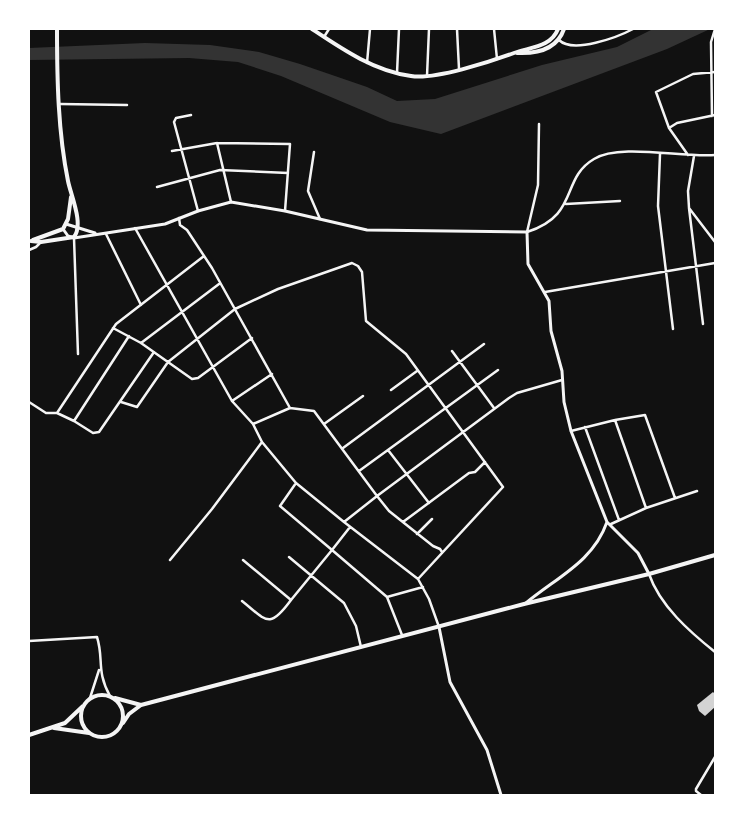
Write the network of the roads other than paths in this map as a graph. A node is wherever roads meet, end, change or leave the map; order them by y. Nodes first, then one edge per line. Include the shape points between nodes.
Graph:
1 (57, 29) edge
2 (312, 29) edge
3 (329, 29) edge
4 (370, 29) edge
5 (399, 29) edge
6 (429, 29) edge
7 (458, 29) edge
8 (494, 29) edge
9 (558, 29) edge
10 (564, 29) edge
11 (633, 29) edge
12 (714, 29) edge
13 (324, 37) junction
14 (559, 40) junction
15 (711, 42) junction
16 (715, 42) edge
17 (514, 53) junction
18 (497, 60) junction
19 (368, 63) junction
20 (459, 69) junction
21 (713, 72) edge
22 (397, 73) junction
23 (427, 76) junction
24 (60, 104) junction
25 (127, 105) dead end
26 (191, 114) dead end
27 (714, 116) edge
28 (539, 124) dead end
29 (668, 128) junction
30 (217, 143) junction
31 (182, 148) junction
32 (172, 151) dead end
33 (314, 152) dead end
34 (660, 154) junction
35 (715, 155) edge
36 (688, 156) junction
37 (694, 156) junction
38 (223, 171) junction
39 (288, 173) junction
40 (190, 179) junction
41 (158, 187) dead end
42 (71, 197) junction
43 (620, 201) dead end
44 (231, 202) junction
45 (566, 204) junction
46 (689, 208) junction
47 (198, 211) junction
48 (285, 211) junction
49 (180, 218) junction
50 (320, 219) junction
51 (66, 224) junction
52 (78, 228) junction
53 (136, 228) junction
54 (63, 229) junction
55 (105, 232) junction
56 (527, 232) junction
57 (96, 234) junction
58 (72, 237) junction
59 (30, 241) edge
60 (41, 242) junction
61 (715, 242) edge
62 (29, 250) edge
63 (204, 256) junction
64 (715, 263) edge
65 (695, 266) junction
66 (666, 273) junction
67 (220, 283) junction
68 (167, 285) junction
69 (545, 292) junction
70 (141, 305) junction
71 (235, 309) junction
72 (182, 313) junction
73 (703, 324) dead end
74 (113, 328) junction
75 (673, 330) dead end
76 (128, 336) junction
77 (252, 338) junction
78 (197, 340) junction
79 (141, 343) junction
80 (484, 344) dead end
81 (452, 351) dead end
82 (154, 352) junction
83 (78, 354) dead end
84 (458, 361) junction
85 (168, 362) junction
86 (212, 367) junction
87 (498, 370) dead end
88 (417, 371) junction
89 (272, 374) junction
90 (562, 380) junction
91 (427, 384) junction
92 (477, 384) junction
93 (391, 390) dead end
94 (363, 396) dead end
95 (29, 402) edge
96 (121, 402) junction
97 (232, 402) junction
98 (290, 408) junction
99 (494, 408) junction
100 (445, 409) junction
101 (57, 413) junction
102 (615, 420) junction
103 (74, 421) junction
104 (253, 424) junction
105 (324, 424) junction
106 (585, 427) junction
107 (571, 432) junction
108 (462, 433) junction
109 (262, 442) junction
110 (343, 448) junction
111 (388, 450) junction
112 (484, 462) junction
113 (359, 471) junction
114 (405, 475) junction
115 (296, 483) junction
116 (697, 491) dead end
117 (377, 496) junction
118 (675, 498) junction
119 (428, 503) junction
120 (646, 508) junction
121 (432, 519) dead end
122 (619, 520) junction
123 (344, 522) junction
124 (403, 522) junction
125 (607, 522) junction
126 (611, 524) junction
127 (350, 527) junction
128 (417, 534) junction
129 (332, 550) junction
130 (442, 553) junction
131 (715, 555) edge
132 (289, 557) dead end
133 (170, 560) dead end
134 (242, 560) dead end
135 (649, 574) junction
136 (312, 575) junction
137 (418, 579) junction
138 (423, 587) junction
139 (387, 596) junction
140 (291, 600) junction
141 (242, 602) dead end
142 (524, 604) junction
143 (439, 627) junction
144 (402, 637) junction
145 (29, 641) edge
146 (362, 648) junction
147 (715, 652) edge
148 (100, 669) junction
149 (110, 696) junction
150 (90, 698) junction
151 (115, 698) junction
152 (84, 705) junction
153 (141, 705) junction
154 (121, 725) junction
155 (51, 728) junction
156 (90, 733) junction
157 (29, 736) edge
158 (715, 757) edge
159 (501, 795) edge
160 (701, 795) edge

1 - 24 main road
2 - 13 main road
3 - 13 street
4 - 19 street
5 - 22 street
6 - 23 street
7 - 20 street
8 - 18 street
9 - 17 main road via 547,44
10 - 14 main road
11 - 14 street via 578,47 568,46
12 - 15 street
13 - 19 main road
14 - 17 main road via 541,51
15 - 16 street
15 - 21 street
17 - 18 main road
18 - 20 main road
19 - 22 main road
20 - 23 main road
21 - 27 street
21 - 29 street via 693,74 657,90
22 - 23 main road
24 - 25 street
24 - 42 main road
26 - 31 street via 175,120
27 - 29 street via 677,123
28 - 56 street via 538,185
29 - 36 street
30 - 31 street
30 - 38 street
30 - 39 street via 290,144
31 - 32 street
31 - 40 street
33 - 50 street via 308,191
34 - 36 street
34 - 45 street via 620,153 595,158 578,176
34 - 66 street via 658,206
35 - 37 street
36 - 37 street
37 - 46 street via 688,191
38 - 39 street
38 - 40 street
38 - 44 street
39 - 48 street
40 - 41 street
40 - 47 street
42 - 51 main road
42 - 52 main road
43 - 45 street
44 - 47 street
44 - 48 street
45 - 56 street via 552,220
46 - 61 street
46 - 65 street
47 - 49 street
48 - 50 street
49 - 53 street via 165,224
49 - 63 street via 180,226 187,230
50 - 56 street via 367,230
51 - 52 street
51 - 54 main road
52 - 57 street
52 - 58 main road
53 - 55 street
53 - 68 street
54 - 58 street
54 - 59 main road
55 - 57 street
55 - 70 street
56 - 69 street via 528,264
57 - 58 street
58 - 60 main road
58 - 83 street
59 - 60 main road
60 - 62 street
63 - 67 street
63 - 68 street
64 - 65 street
65 - 66 street
65 - 73 street
66 - 69 street
66 - 75 street
67 - 71 street
67 - 72 street
68 - 70 street
68 - 72 street
69 - 90 street
70 - 74 street
71 - 77 street
71 - 78 street
71 - 88 street via 278,289 352,263 362,272 366,321 406,354
72 - 78 street
72 - 79 street
74 - 76 street
74 - 101 street
76 - 79 street
76 - 103 street
77 - 86 street
77 - 89 street
78 - 85 street
78 - 86 street
79 - 82 street
80 - 84 street
81 - 84 street
82 - 85 street
82 - 96 street
84 - 91 street
84 - 92 street
85 - 86 street via 192,379
85 - 96 street via 137,407
86 - 97 street
87 - 92 street
88 - 91 street
88 - 93 street
89 - 97 street
89 - 98 street
90 - 99 street via 517,393
90 - 107 street
91 - 100 street
91 - 110 street
92 - 99 street
92 - 100 street
94 - 105 street
95 - 101 street via 46,413
96 - 103 street via 99,432 93,433
97 - 104 street
98 - 104 street
98 - 105 street via 312,410
99 - 108 street
100 - 108 street
100 - 111 street
101 - 103 street
102 - 106 street
102 - 118 street via 647,416
102 - 120 street
104 - 109 street
105 - 110 street
106 - 107 street
106 - 122 street
107 - 125 street
108 - 112 street
108 - 114 street
109 - 115 street
109 - 133 street
110 - 113 street
111 - 113 street
111 - 114 street
112 - 119 street via 475,472
112 - 130 street via 502,488
113 - 117 street
114 - 117 street
114 - 119 street
115 - 123 street
115 - 129 street via 280,506
116 - 118 street
117 - 123 street
117 - 124 street
118 - 120 street
119 - 124 street
120 - 122 street
121 - 128 street
122 - 126 street
123 - 127 street
124 - 128 street
125 - 126 street
125 - 142 street via 593,550
126 - 135 street via 638,553
127 - 129 street
127 - 137 street
128 - 130 street
129 - 136 street
129 - 139 street
130 - 137 street
131 - 135 main road
132 - 136 street
134 - 140 street
135 - 142 main road
135 - 147 street via 661,596 689,631
136 - 140 street
136 - 146 street via 344,603 356,626
137 - 138 street
138 - 139 street
138 - 143 street
139 - 144 street
140 - 141 street via 280,616 272,620 265,620
142 - 143 main road
143 - 144 main road
143 - 159 street via 450,682 487,750
144 - 146 main road
145 - 148 street via 96,636
146 - 153 main road
148 - 149 street
148 - 150 street
149 - 150 main road via 102,694
149 - 151 main road
150 - 152 main road
151 - 153 main road
151 - 154 main road via 123,710
152 - 155 main road via 65,723
152 - 156 main road via 82,721
153 - 154 main road
154 - 156 main road via 107,736
155 - 156 main road
155 - 157 main road
158 - 160 street via 696,788

